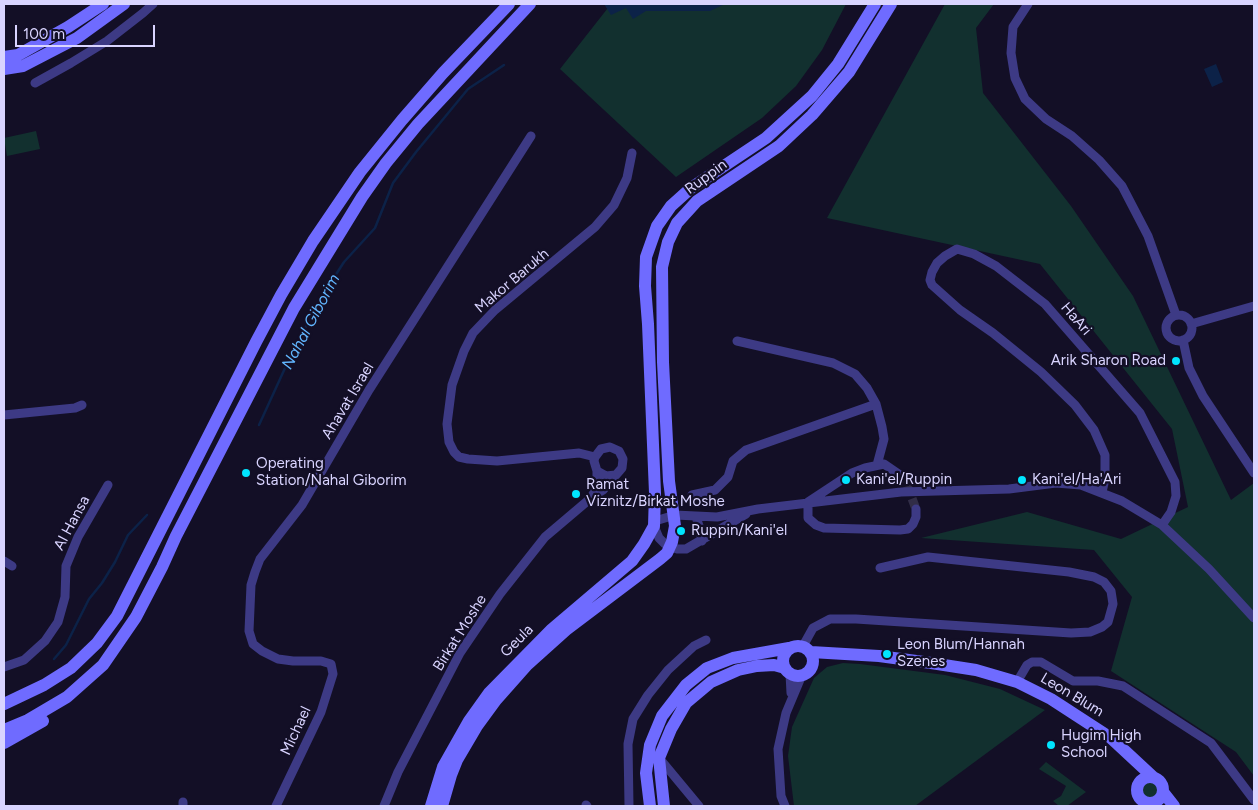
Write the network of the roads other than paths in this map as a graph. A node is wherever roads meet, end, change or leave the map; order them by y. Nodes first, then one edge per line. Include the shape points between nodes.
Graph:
1 (102, 4) edge
2 (124, 4) edge
3 (154, 4) edge
4 (509, 4) edge
5 (530, 4) edge
6 (875, 4) edge
7 (891, 4) edge
8 (1028, 4) edge
9 (4, 58) edge
10 (4, 69) edge
11 (35, 82) dead end
12 (531, 136) dead end
13 (632, 153) dead end
14 (1254, 306) edge
15 (1176, 315) junction
16 (1191, 324) junction
17 (1183, 340) junction
18 (736, 341) dead end
19 (656, 362) junction
20 (876, 404) junction
21 (82, 405) dead end
22 (4, 415) edge
23 (595, 456) junction
24 (878, 465) junction
25 (598, 471) junction
26 (1254, 473) edge
27 (616, 474) junction
28 (900, 475) tunnel mouth
29 (108, 485) dead end
30 (1102, 492) junction
31 (692, 495) dead end
32 (591, 498) junction
33 (808, 502) junction
34 (758, 508) junction
35 (916, 509) dead end
36 (675, 515) junction
37 (696, 517) junction
38 (654, 524) junction
39 (1162, 525) junction
40 (702, 541) junction
41 (670, 548) junction
42 (4, 561) edge
43 (12, 566) dead end
44 (880, 568) dead end
45 (1254, 618) edge
46 (706, 640) dead end
47 (789, 648) junction
48 (807, 649) junction
49 (842, 655) junction
50 (331, 664) joint
51 (4, 667) edge
52 (797, 671) junction
53 (95, 673) junction
54 (1017, 682) junction
55 (4, 704) edge
56 (4, 730) edge
57 (4, 742) edge
58 (1129, 756) junction
59 (660, 758) junction
60 (1153, 777) junction
61 (1139, 783) junction
62 (1163, 792) junction
63 (1254, 800) edge
64 (1157, 805) edge
65 (276, 806) edge
66 (384, 806) edge
67 (431, 806) edge
68 (442, 806) edge
69 (629, 806) edge
70 (650, 806) edge
71 (664, 806) edge
72 (699, 806) edge
73 (785, 806) edge
74 (1174, 806) edge

1 - 9 street via 18,55
2 - 10 street via 77,38 23,66
3 - 11 street via 107,41
4 - 55 street via 402,120 360,172 313,241 281,295 117,616 97,643 71,668
5 - 53 street via 418,124 362,197 294,308 136,617
6 - 19 street, Ruppin via 838,64 812,96 766,138 691,188 670,206 657,226 646,256 645,286
7 - 19 street, Ruppin via 849,72 812,115 779,146 696,201 678,223 668,242 662,267
8 - 15 street via 1013,27 1011,52 1015,78 1025,99 1099,160 1122,186 1148,236
12 - 50 street, Ahavat Israel via 370,390 302,506 260,559 255,572 251,585 249,631 253,644 278,659
13 - 23 street, Makor Barukh via 627,178 614,205 595,227 495,310 473,333 452,386 447,424 454,452 468,459 497,461 579,453
14 - 16 street
15 - 16 street via 1187,318
15 - 17 street via 1167,322 1167,333 1172,339
16 - 17 street via 1190,334
17 - 26 street via 1189,368 1203,396
18 - 20 street via 833,364 855,374
19 - 36 street, Ruppin
19 - 38 street, Ruppin
20 - 24 street via 884,439
20 - 31 street via 746,450 733,461 728,477 715,490
21 - 22 street
23 - 25 street
23 - 27 street via 605,447 619,451 623,464
24 - 28 street via 884,464
24 - 33 street via 852,473
25 - 27 street via 606,476
25 - 32 street via 597,487
27 - 32 street, Birkat Moshe via 603,490
29 - 51 street, Al Hansa via 78,537 66,566 65,597 58,622 24,660
30 - 33 street via 1081,485 1056,483 1009,489 901,492
30 - 39 street
30 - 39 street, HaAri via 1105,455 1094,430 1075,405 1041,372 932,285 930,280 937,263 957,249 996,266 1045,304 1140,413 1175,482 1172,512
32 - 66 street, Birkat Moshe via 545,537 460,652
33 - 34 street
33 - 35 street via 808,518 824,528 908,529 916,517
34 - 37 street via 724,516
34 - 40 street
36 - 37 street
36 - 38 street
36 - 41 street, Ruppin via 675,534
37 - 40 street
38 - 41 street via 659,538
38 - 67 street, Geula via 632,561 552,629 489,693 443,767
39 - 45 street
40 - 41 street via 686,549
41 - 68 street, Geula via 650,568 566,630 502,693 477,726 458,760
42 - 43 street
44 - 48 street via 928,557 1069,572 1104,582 1111,591 1113,604 1108,622 1102,627 1090,632 1072,633 830,619 814,628
46 - 69 street via 694,646 668,670 633,720 628,744
47 - 48 street
47 - 52 street via 783,664
47 - 70 street via 733,658 707,668 686,685 662,716 650,745 646,772
48 - 49 street, Leon Blum
48 - 52 street via 813,660
49 - 52 street, Leon Blum
49 - 54 street, Leon Blum via 949,665
50 - 65 street, Michael via 333,674 321,712
52 - 59 street, Leon Blum via 774,665 757,666 738,670 712,682 686,703
52 - 73 street via 778,750 781,796
53 - 56 street via 67,697
53 - 57 street via 38,725
54 - 58 street, Leon Blum via 1051,699 1110,738
54 - 63 street via 1027,665 1041,662 1073,681 1123,686 1211,743
58 - 60 street, Leon Blum
58 - 61 street, Leon Blum
59 - 71 street, Leon Blum
59 - 72 street
60 - 61 street
60 - 62 street via 1161,782
61 - 64 street via 1137,792 1140,799
62 - 64 street
62 - 74 street

